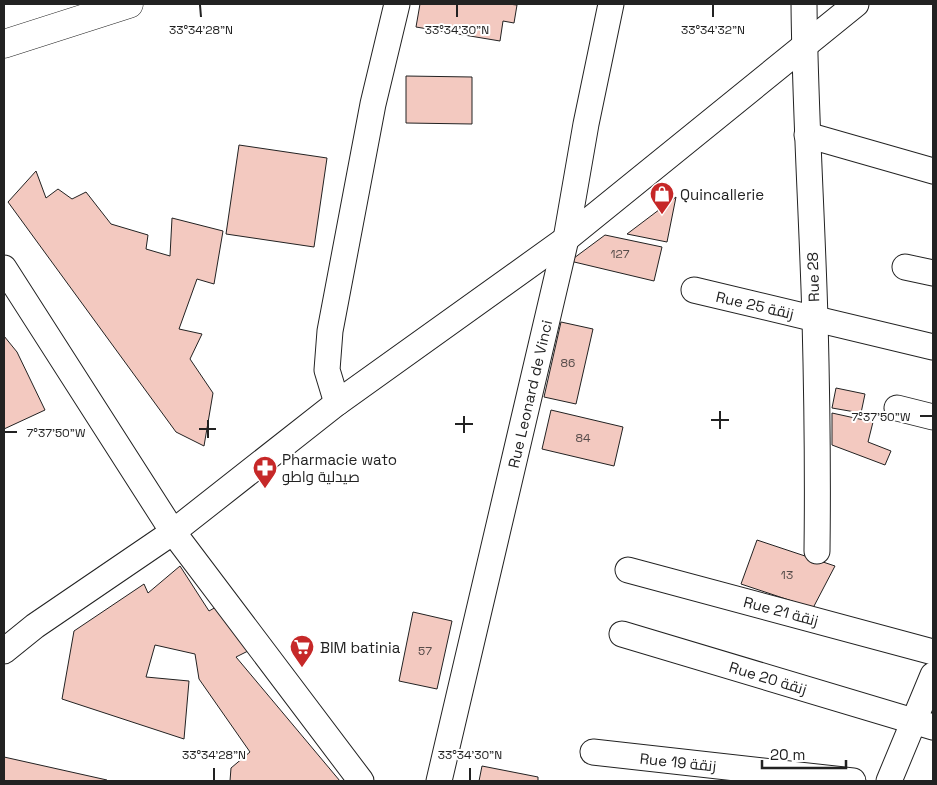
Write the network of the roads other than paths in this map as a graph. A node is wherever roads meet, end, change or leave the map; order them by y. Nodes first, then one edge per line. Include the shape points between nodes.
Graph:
1 (129, 4) edge
2 (397, 4) edge
3 (610, 4) edge
4 (804, 4) edge
5 (856, 4) edge
6 (4, 44) edge
7 (804, 48) junction
8 (807, 135) junction
9 (933, 171) edge
10 (566, 239) junction
11 (905, 267) dead end
12 (933, 273) edge
13 (6, 276) edge
14 (694, 290) dead end
15 (815, 319) junction
16 (933, 347) edge
17 (337, 403) junction
18 (897, 408) dead end
19 (933, 417) edge
20 (173, 532) junction
21 (817, 551) dead end
22 (628, 570) dead end
23 (622, 634) dead end
24 (4, 651) edge
25 (933, 652) edge
26 (933, 675) edge
27 (924, 724) edge
28 (593, 752) dead end
29 (361, 781) edge
30 (439, 781) edge
31 (853, 781) edge
32 (890, 781) edge

1 - 6 main road
2 - 17 street via 330,331 327,370
3 - 10 street, Rue Leonard de Vinci
4 - 7 street, Rue 28
5 - 7 street
7 - 8 street, Rue 28
7 - 10 street
8 - 9 street
8 - 15 street, Rue 28
10 - 17 street
10 - 30 street, Rue Leonard de Vinci
11 - 12 street
13 - 20 street
14 - 15 street, Rue 25 زنقة
15 - 16 street, Rue 25 زنقة
15 - 21 street, Rue 28
17 - 20 street
18 - 19 street
20 - 24 street via 35,626
20 - 29 street
22 - 25 street, Rue 21 زنقة
23 - 27 street, Rue 20 زنقة
26 - 27 street
27 - 32 street
28 - 31 street, Rue 19 زنقة

